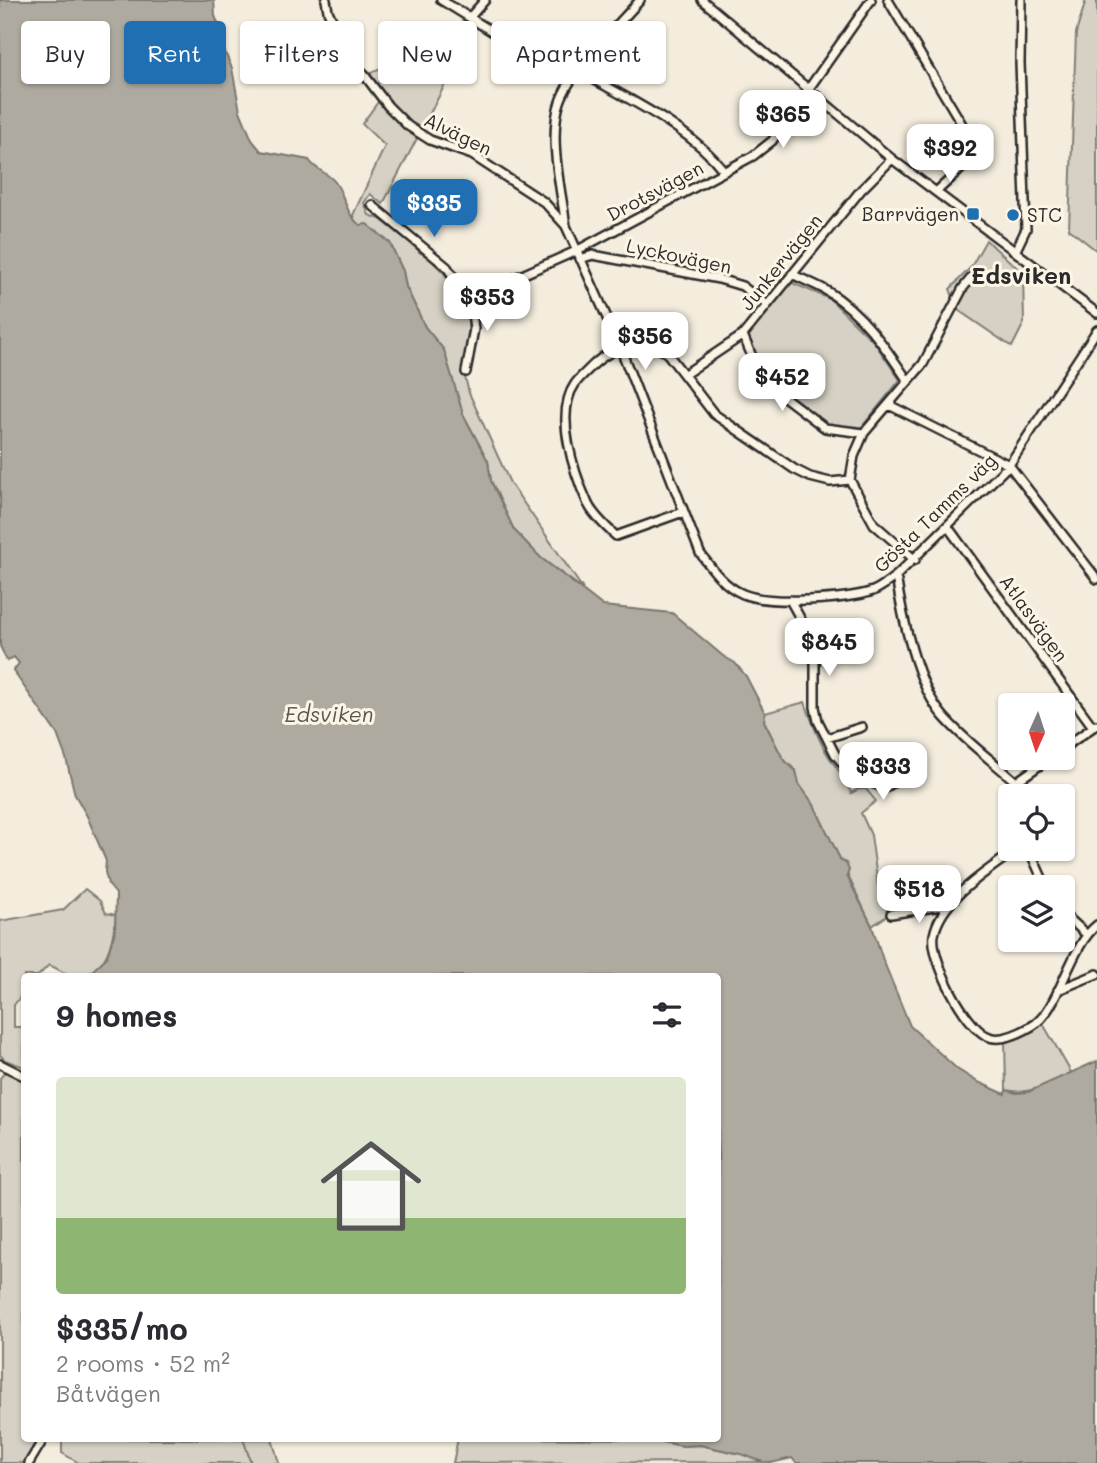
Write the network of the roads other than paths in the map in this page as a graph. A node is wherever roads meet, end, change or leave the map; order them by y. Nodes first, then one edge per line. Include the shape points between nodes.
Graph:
1 (326, 0) edge
2 (441, 0) edge
3 (485, 0) edge
4 (640, 0) edge
5 (702, 0) edge
6 (871, 0) edge
7 (888, 0) edge
8 (1021, 0) edge
9 (470, 17) junction
10 (622, 21) edge
11 (491, 30) edge
12 (569, 84) edge
13 (601, 84) edge
14 (809, 92) junction
15 (892, 159) junction
16 (724, 171) junction
17 (936, 192) junction
18 (372, 205) dead end
19 (566, 226) junction
20 (1016, 250) junction
21 (576, 251) junction
22 (792, 274) junction
23 (972, 277) dead end
24 (468, 299) junction
25 (766, 304) junction
26 (1097, 313) edge
27 (1097, 330) edge
28 (743, 335) junction
29 (620, 347) junction
30 (466, 372) dead end
31 (685, 374) junction
32 (908, 381) junction
33 (889, 405) junction
34 (864, 433) junction
35 (1009, 465) junction
36 (850, 480) junction
37 (683, 512) junction
38 (948, 527) junction
39 (915, 560) junction
40 (896, 576) junction
41 (1097, 579) edge
42 (790, 600) junction
43 (1095, 726) edge
44 (862, 727) dead end
45 (827, 738) junction
46 (1075, 740) edge
47 (914, 768) dead end
48 (1033, 770) edge
49 (1016, 782) joint
50 (1002, 861) edge
51 (947, 905) junction
52 (891, 915) dead end
53 (1075, 924) edge
54 (1097, 925) edge
55 (1086, 934) junction
56 (1097, 974) edge
57 (1058, 990) junction
58 (0, 1064) edge
59 (21, 1074) edge
60 (42, 1442) edge
61 (29, 1463) edge

1 - 19 street, Alvägen via 353,60 408,126 430,141 472,155 544,202
2 - 9 street
3 - 9 street
4 - 10 street
5 - 14 street
6 - 14 street, Drotsvägen
7 - 17 street via 976,148 975,156
8 - 20 street via 1026,229
9 - 11 street
12 - 19 street via 560,101 555,137
13 - 16 street via 682,131
14 - 15 street
14 - 16 street, Drotsvägen via 772,141
15 - 17 street
15 - 22 street, Junkervägen
16 - 21 street, Drotsvägen
17 - 20 street
18 - 24 street via 447,267
19 - 21 street, Alvägen
20 - 26 street
21 - 24 street, Drotsvägen
21 - 25 street, Lyckovägen via 719,279 742,286
21 - 29 street, Gösta Tamms väg
22 - 25 street, Junkervägen
22 - 32 street via 828,291 858,316 884,344
23 - 32 street via 923,364
24 - 30 street via 474,329
25 - 28 street, Junkervägen
27 - 35 street, Gösta Tamms väg
28 - 31 street, Junkervägen
28 - 34 street via 757,366 782,396 825,428
29 - 31 street via 648,342 667,353
29 - 37 street, Gösta Tamms väg
29 - 37 street via 597,360 569,396 567,443 589,505 616,536
31 - 36 street via 714,414 794,469 830,482
32 - 33 street
33 - 34 street
33 - 35 street
34 - 36 street
35 - 38 street, Gösta Tamms väg
35 - 41 street
36 - 39 street via 874,524
37 - 42 street, Gösta Tamms väg via 700,553 722,580 744,595
38 - 39 street, Gösta Tamms väg
38 - 43 street, Atlasvägen
39 - 40 street, Gösta Tamms väg
40 - 42 street, Gösta Tamms väg via 875,590 854,595
40 - 49 street via 904,622 932,701
42 - 45 street via 815,652 815,707
43 - 46 street
44 - 45 street
45 - 47 street via 848,770 885,788
48 - 49 street
50 - 51 street
51 - 52 street
51 - 57 street via 934,935 936,955 963,1012 977,1030 999,1039 1034,1026
53 - 55 street
54 - 55 street
55 - 57 street
56 - 57 street
58 - 59 street
60 - 61 street

